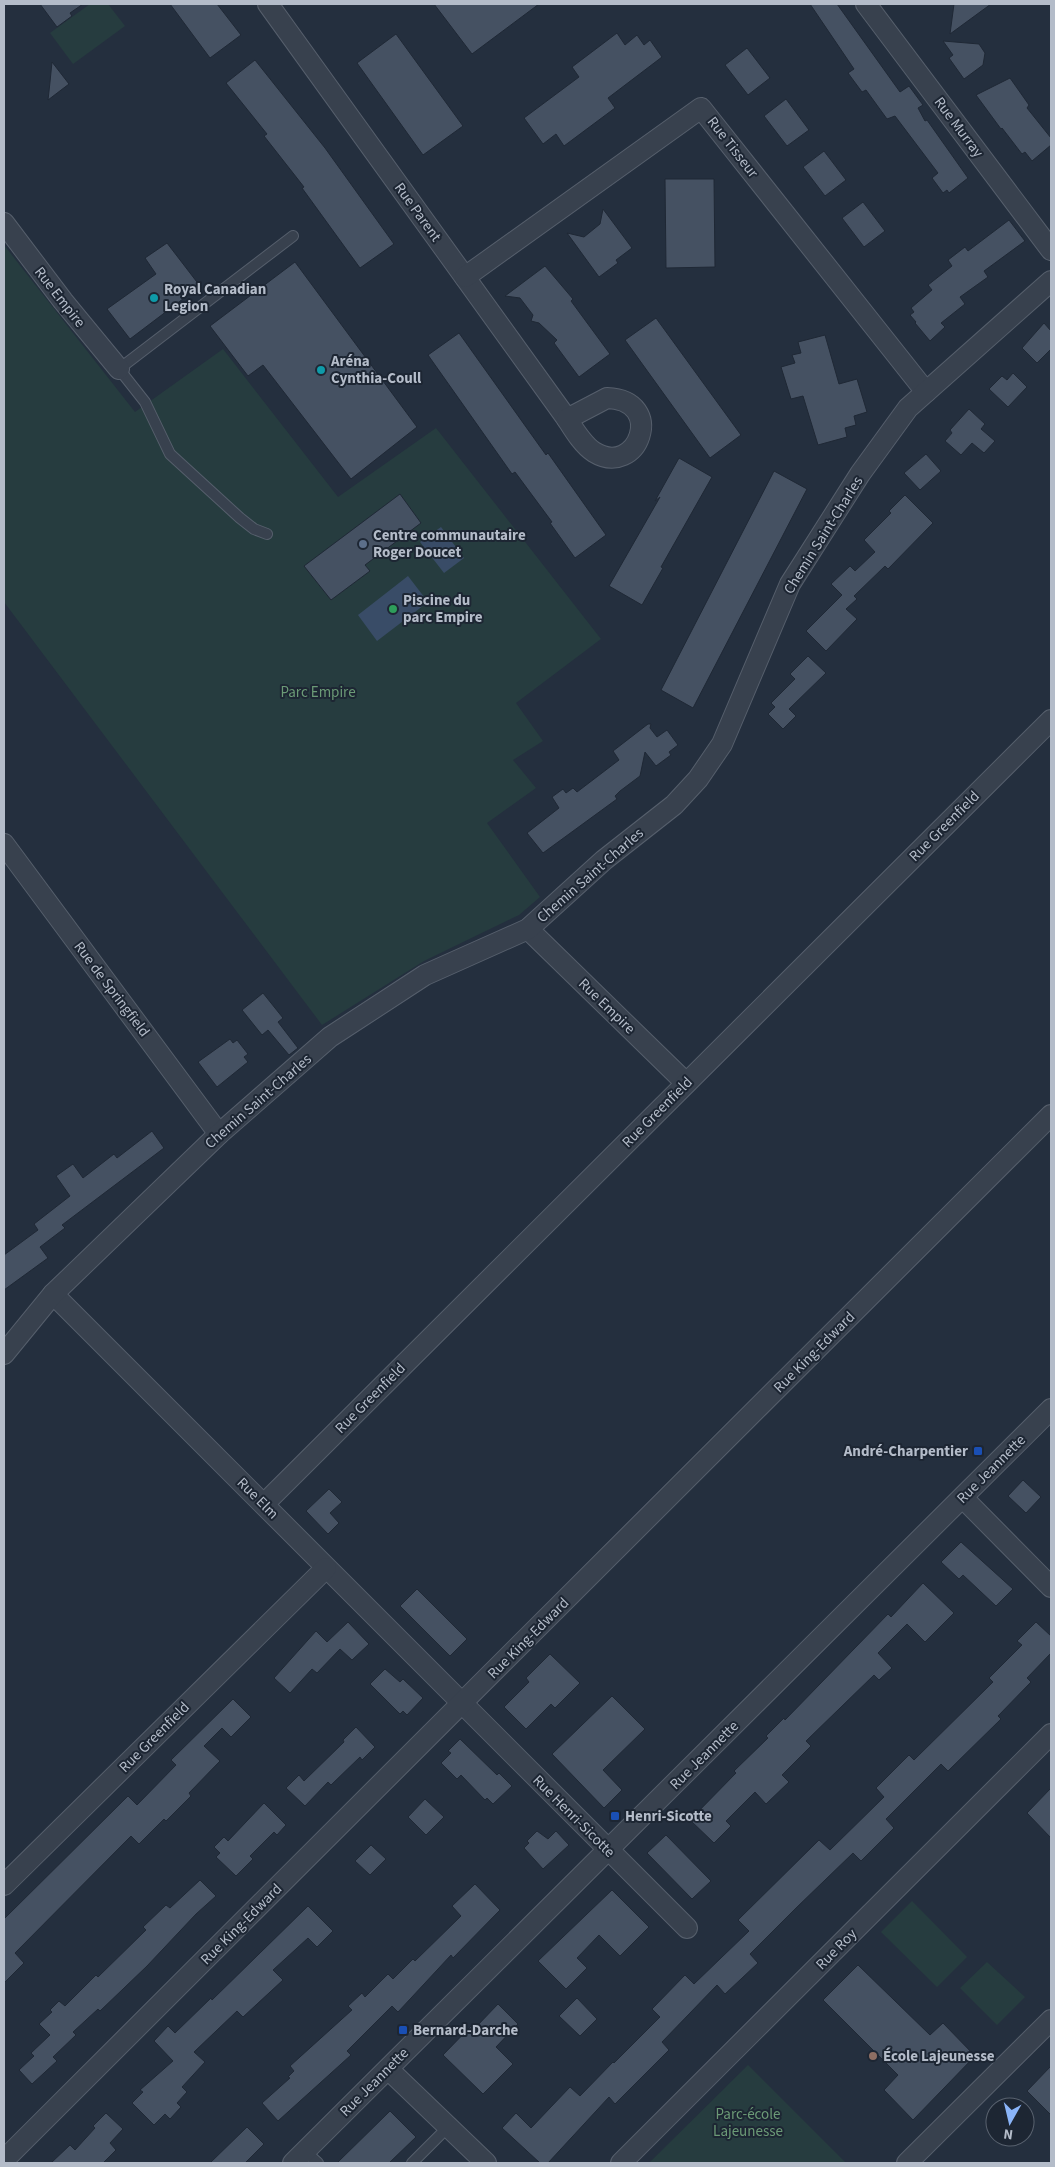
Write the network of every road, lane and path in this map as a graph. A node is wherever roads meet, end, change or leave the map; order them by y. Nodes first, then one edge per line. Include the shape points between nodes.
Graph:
1 (268, 4) edge
2 (866, 4) edge
3 (4, 223) edge
4 (293, 236) dead end
5 (1051, 250) edge
6 (465, 278) junction
7 (1051, 281) edge
8 (119, 369) junction
9 (926, 392) junction
10 (567, 419) dead end
11 (267, 534) dead end
12 (1051, 720) edge
13 (4, 844) edge
14 (528, 929) junction
15 (686, 1083) junction
16 (1051, 1115) edge
17 (220, 1134) junction
18 (53, 1294) junction
19 (4, 1354) edge
20 (1051, 1410) edge
21 (963, 1498) junction
22 (264, 1504) junction
23 (326, 1568) junction
24 (1051, 1587) edge
25 (463, 1702) junction
26 (1051, 1734) edge
27 (608, 1850) junction
28 (4, 1885) edge
29 (687, 1928) dead end
30 (1051, 2020) edge
31 (388, 2069) junction
32 (448, 2127) junction
33 (305, 2159) edge
34 (4, 2160) edge
35 (412, 2163) edge
36 (486, 2163) edge
37 (621, 2163) edge
38 (907, 2163) edge

1 - 6 street, Rue Parent
2 - 5 street, Rue Murray
3 - 8 street, Rue Empire
4 - 8 lane
6 - 9 street, Rue Tisseur via 701,108
6 - 10 street, Rue Parent
7 - 9 street, Chemin Saint-Charles
8 - 11 lane via 144,402 170,454 240,518
9 - 14 street, Chemin Saint-Charles via 908,408 860,474 790,584 722,744 698,779 674,805 604,860
12 - 15 street, Rue Greenfield
13 - 17 street, Rue de Springfield
14 - 15 street, Rue Empire
14 - 17 street, Chemin Saint-Charles via 425,975 338,1032
15 - 22 street, Rue Greenfield
16 - 25 street, Rue King-Edward
17 - 18 street, Chemin Saint-Charles
18 - 19 street, Chemin Saint-Charles
18 - 22 street, Rue Elm
20 - 21 street, Rue Jeannette
21 - 24 street
21 - 27 street, Rue Jeannette
22 - 23 street, Rue Elm
23 - 25 street, Rue Elm
23 - 28 street, Rue Greenfield
25 - 27 street, Rue Henri-Sicotte
25 - 34 street, Rue King-Edward
26 - 37 street, Rue Roy
27 - 29 street, Rue Henri-Sicotte
27 - 31 street, Rue Jeannette
30 - 38 street
31 - 32 street
31 - 33 street, Rue Jeannette
32 - 35 lane
32 - 36 street

